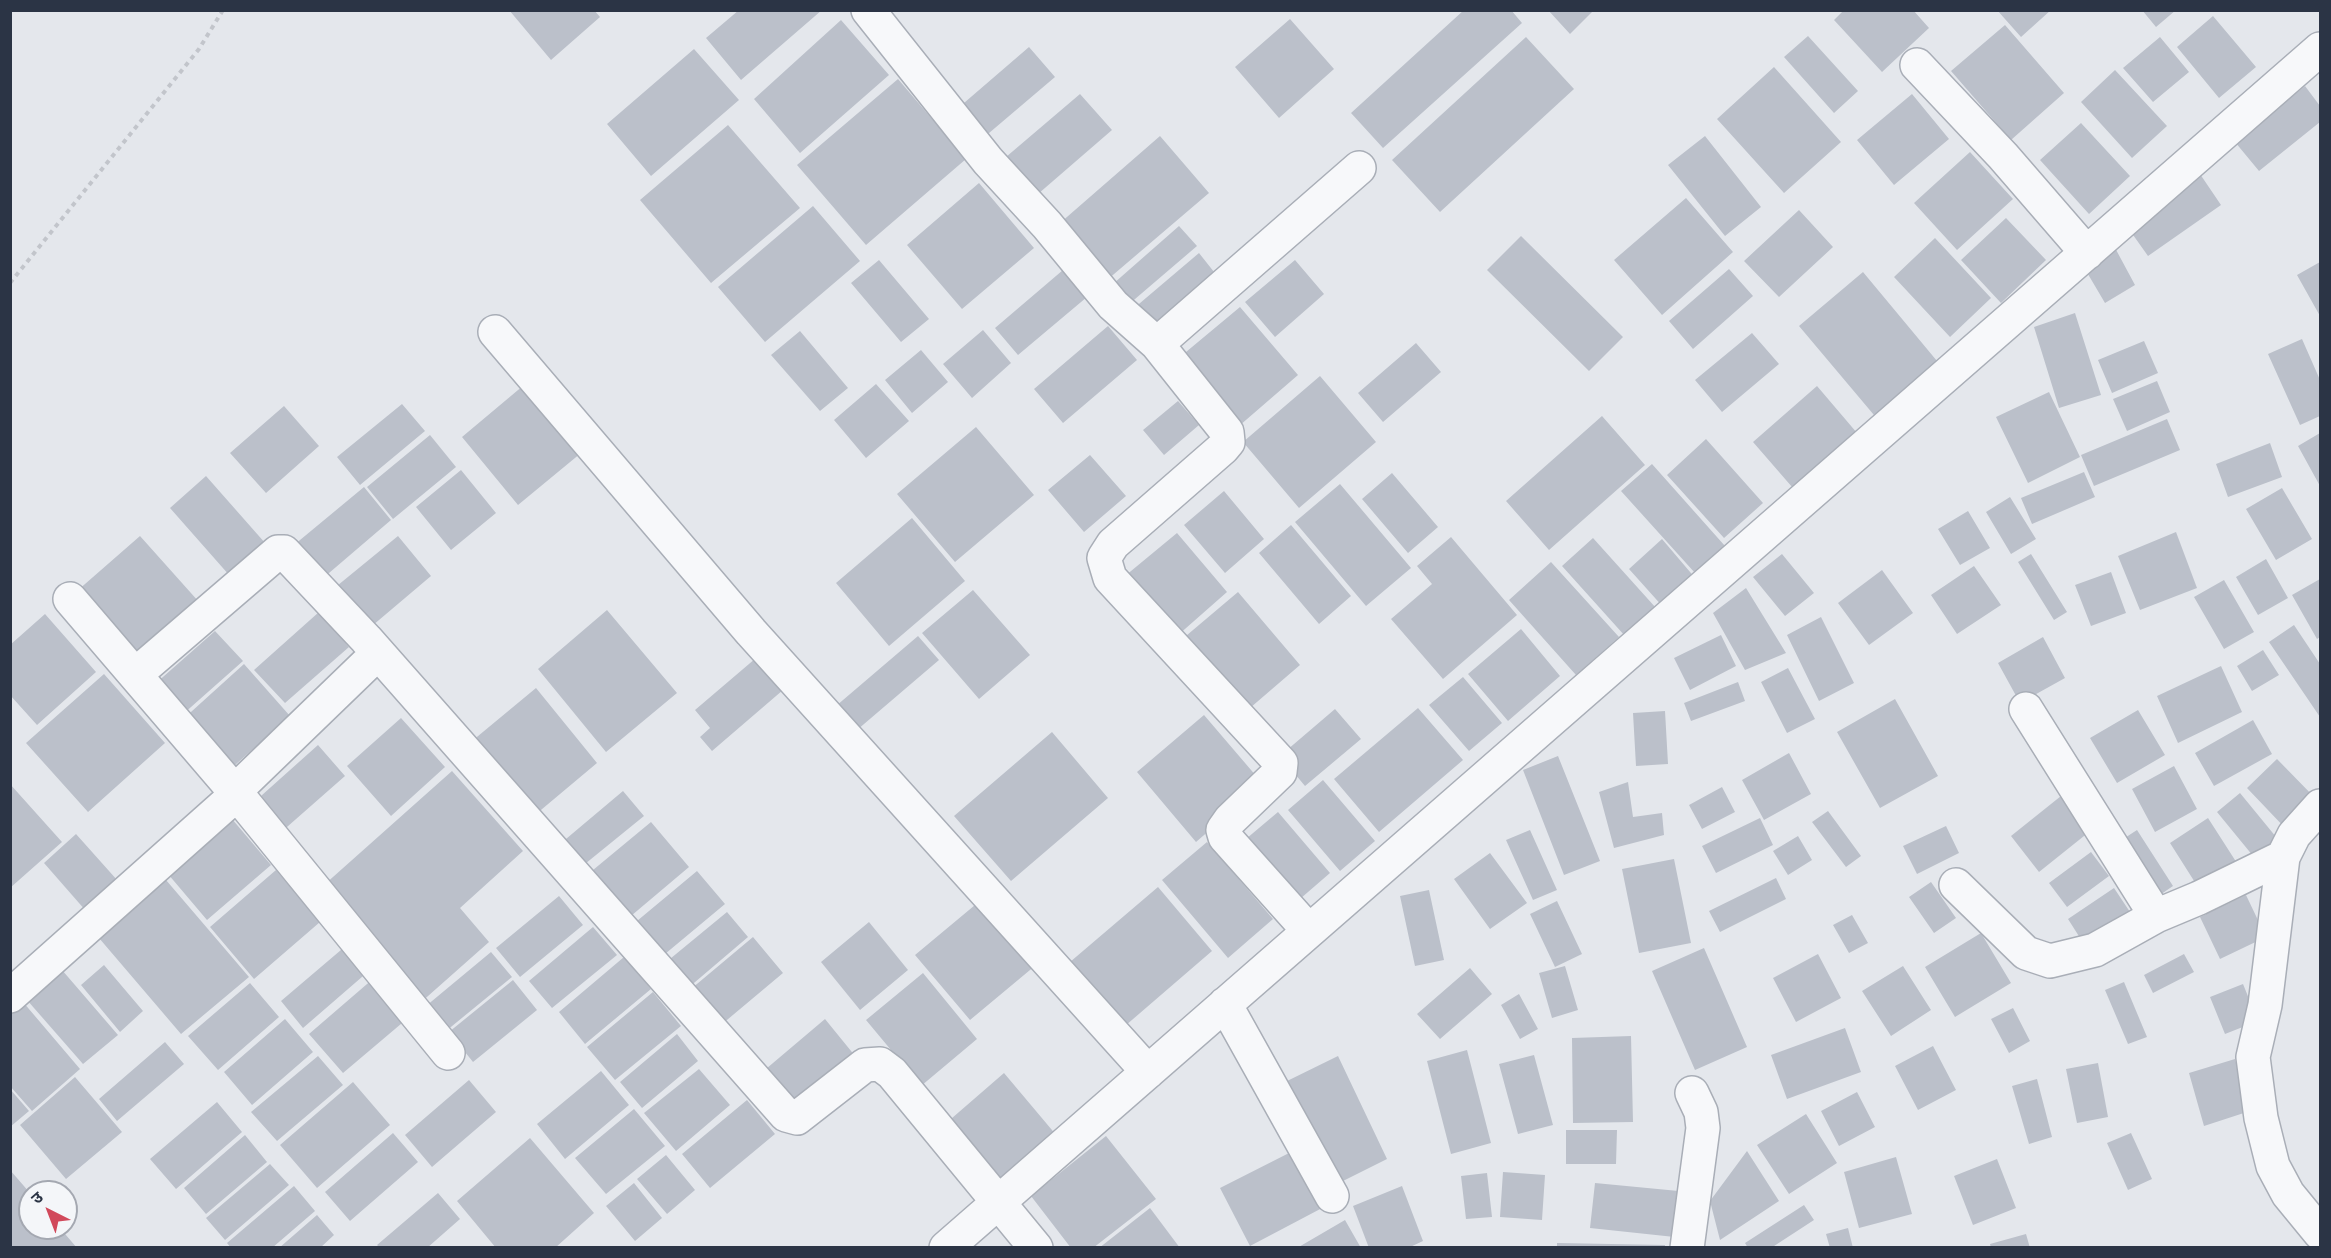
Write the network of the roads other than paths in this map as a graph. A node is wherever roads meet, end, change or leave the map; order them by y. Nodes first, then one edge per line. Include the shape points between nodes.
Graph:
1 (883, 15) edge
2 (2320, 49) edge
3 (1917, 65) dead end
4 (1359, 168) dead end
5 (2087, 253) junction
6 (495, 332) dead end
7 (1157, 344) junction
8 (70, 599) dead end
9 (378, 653) junction
10 (136, 674) junction
11 (2026, 709) dead end
12 (236, 793) junction
13 (2320, 806) edge
14 (2283, 857) junction
15 (1956, 885) dead end
16 (2156, 916) junction
17 (1309, 931) junction
18 (10, 996) edge
19 (1225, 1004) junction
20 (448, 1053) dead end
21 (1148, 1072) junction
22 (1692, 1093) dead end
23 (1332, 1196) dead end
24 (998, 1202) junction
25 (2320, 1233) edge
26 (946, 1248) edge
27 (1036, 1248) edge
28 (1687, 1248) edge

1 - 7 street via 988,161 1113,305
2 - 5 street
3 - 5 street
4 - 7 street
5 - 17 street
6 - 21 street via 750,632
7 - 17 street via 1227,432 1228,442 1113,544 1104,558 1110,578 1281,764 1280,772 1223,830 1225,837
8 - 10 street
9 - 10 street via 287,554 280,552
9 - 12 street
9 - 24 street via 786,1115 797,1118 865,1065 880,1064 892,1073
10 - 12 street
11 - 16 street
12 - 18 street
12 - 20 street
13 - 14 street via 2294,835
14 - 16 street
14 - 25 street via 2265,1005 2253,1067 2273,1166 2288,1194
15 - 16 street via 2026,953 2044,960 2085,954
17 - 19 street
19 - 21 street
19 - 23 street
21 - 24 street
22 - 28 street via 1703,1128
24 - 26 street
24 - 27 street

